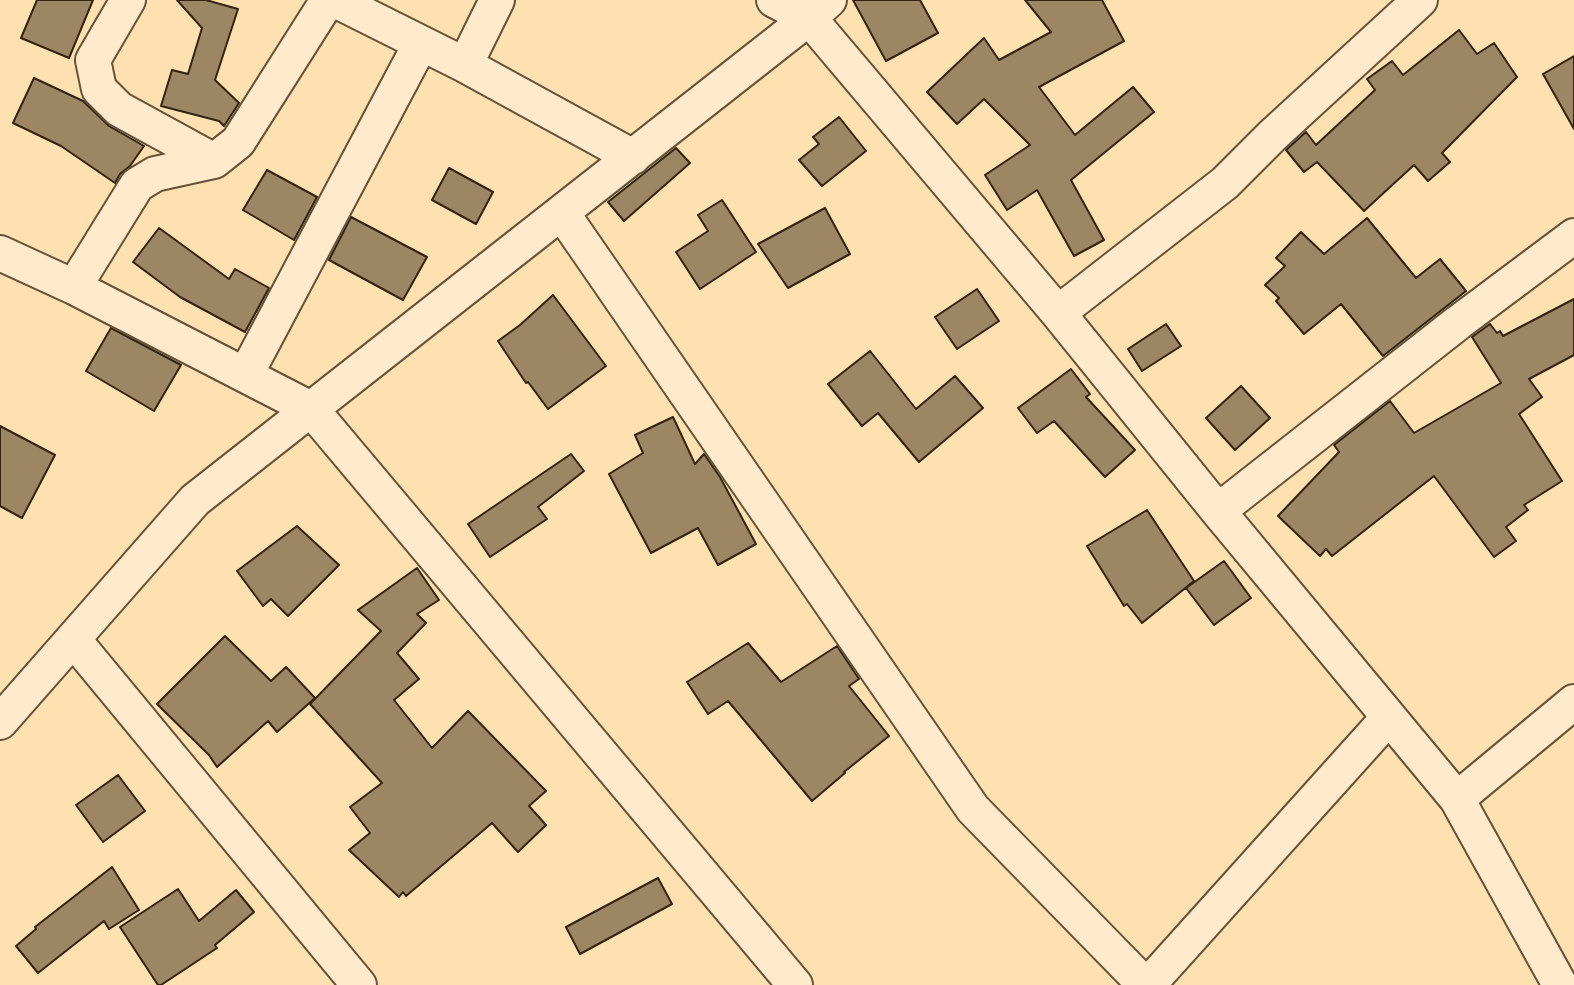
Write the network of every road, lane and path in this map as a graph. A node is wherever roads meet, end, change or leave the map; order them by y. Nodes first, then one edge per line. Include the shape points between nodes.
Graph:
1 (128, 0) edge
2 (328, 0) edge
3 (335, 0) edge
4 (497, 0) edge
5 (774, 0) edge
6 (1420, 0) edge
7 (819, 9) edge
8 (421, 43) junction
9 (465, 65) junction
10 (633, 157) junction
11 (214, 161) junction
12 (562, 213) junction
13 (1574, 236) edge
14 (0, 253) edge
15 (74, 287) junction
16 (1058, 313) junction
17 (246, 374) junction
18 (311, 409) junction
19 (1218, 511) junction
20 (73, 639) junction
21 (1574, 702) edge
22 (1389, 717) junction
23 (0, 722) edge
24 (1457, 799) junction
25 (359, 985) edge
26 (795, 985) edge
27 (1146, 985) edge
28 (1560, 985) edge

1 - 11 street via 93,60 99,89 119,109
2 - 11 street via 238,142
3 - 8 street
4 - 9 street
5 - 7 street
6 - 16 street via 1225,183
7 - 10 street
7 - 16 street
8 - 9 street
8 - 17 street
9 - 10 street
10 - 12 street
11 - 15 street via 155,174 137,185
12 - 18 street
12 - 27 street via 973,809
13 - 19 street
14 - 15 street
15 - 17 street
16 - 19 street
17 - 18 street
18 - 20 street via 195,500
18 - 26 street
19 - 22 street
20 - 23 street
20 - 25 street
21 - 24 street
22 - 24 street
22 - 27 street
24 - 28 street

